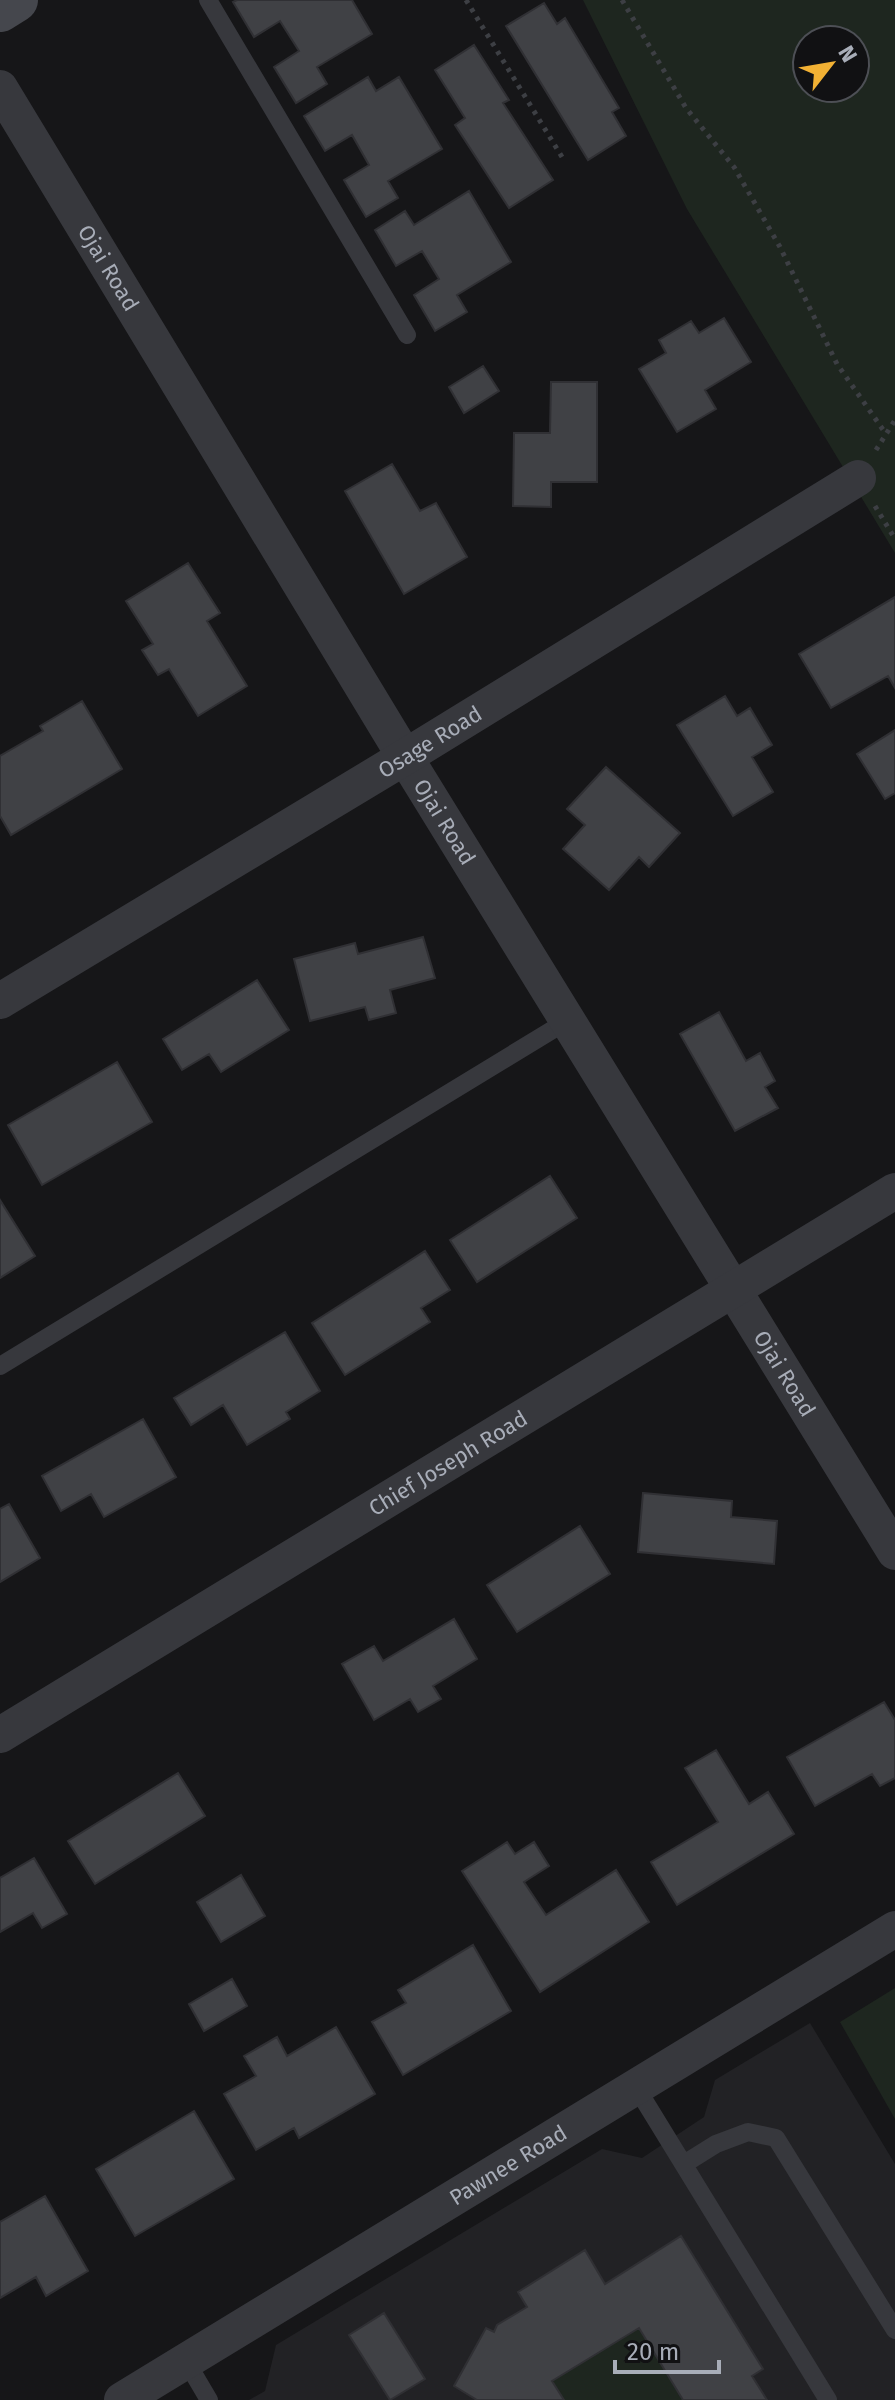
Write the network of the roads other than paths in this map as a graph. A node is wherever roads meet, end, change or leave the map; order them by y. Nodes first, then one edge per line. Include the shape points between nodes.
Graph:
1 (16, 0) edge
2 (208, 0) edge
3 (0, 10) edge
4 (0, 88) edge
5 (407, 335) dead end
6 (858, 478) dead end
7 (405, 757) junction
8 (0, 1001) edge
9 (567, 1021) junction
10 (895, 1191) edge
11 (733, 1290) junction
12 (0, 1366) edge
13 (895, 1552) edge
14 (0, 1735) edge
15 (895, 1929) edge
16 (636, 2087) junction
17 (684, 2164) junction
18 (895, 2330) edge
19 (186, 2361) junction
20 (122, 2400) edge
21 (209, 2400) edge
22 (828, 2400) edge

1 - 3 main road
2 - 5 lane
4 - 7 street, Ojai Road
6 - 7 street, Osage Road
7 - 8 street, Osage Road
7 - 9 street, Ojai Road
9 - 11 street, Ojai Road
9 - 12 lane
10 - 11 street, Chief Joseph Road
11 - 13 street, Ojai Road
11 - 14 street, Chief Joseph Road
15 - 16 street, Pawnee Road
16 - 17 lane
16 - 19 street, Pawnee Road
17 - 18 lane via 748,2132 776,2138
17 - 22 lane
19 - 20 street, Pawnee Road
19 - 21 lane

